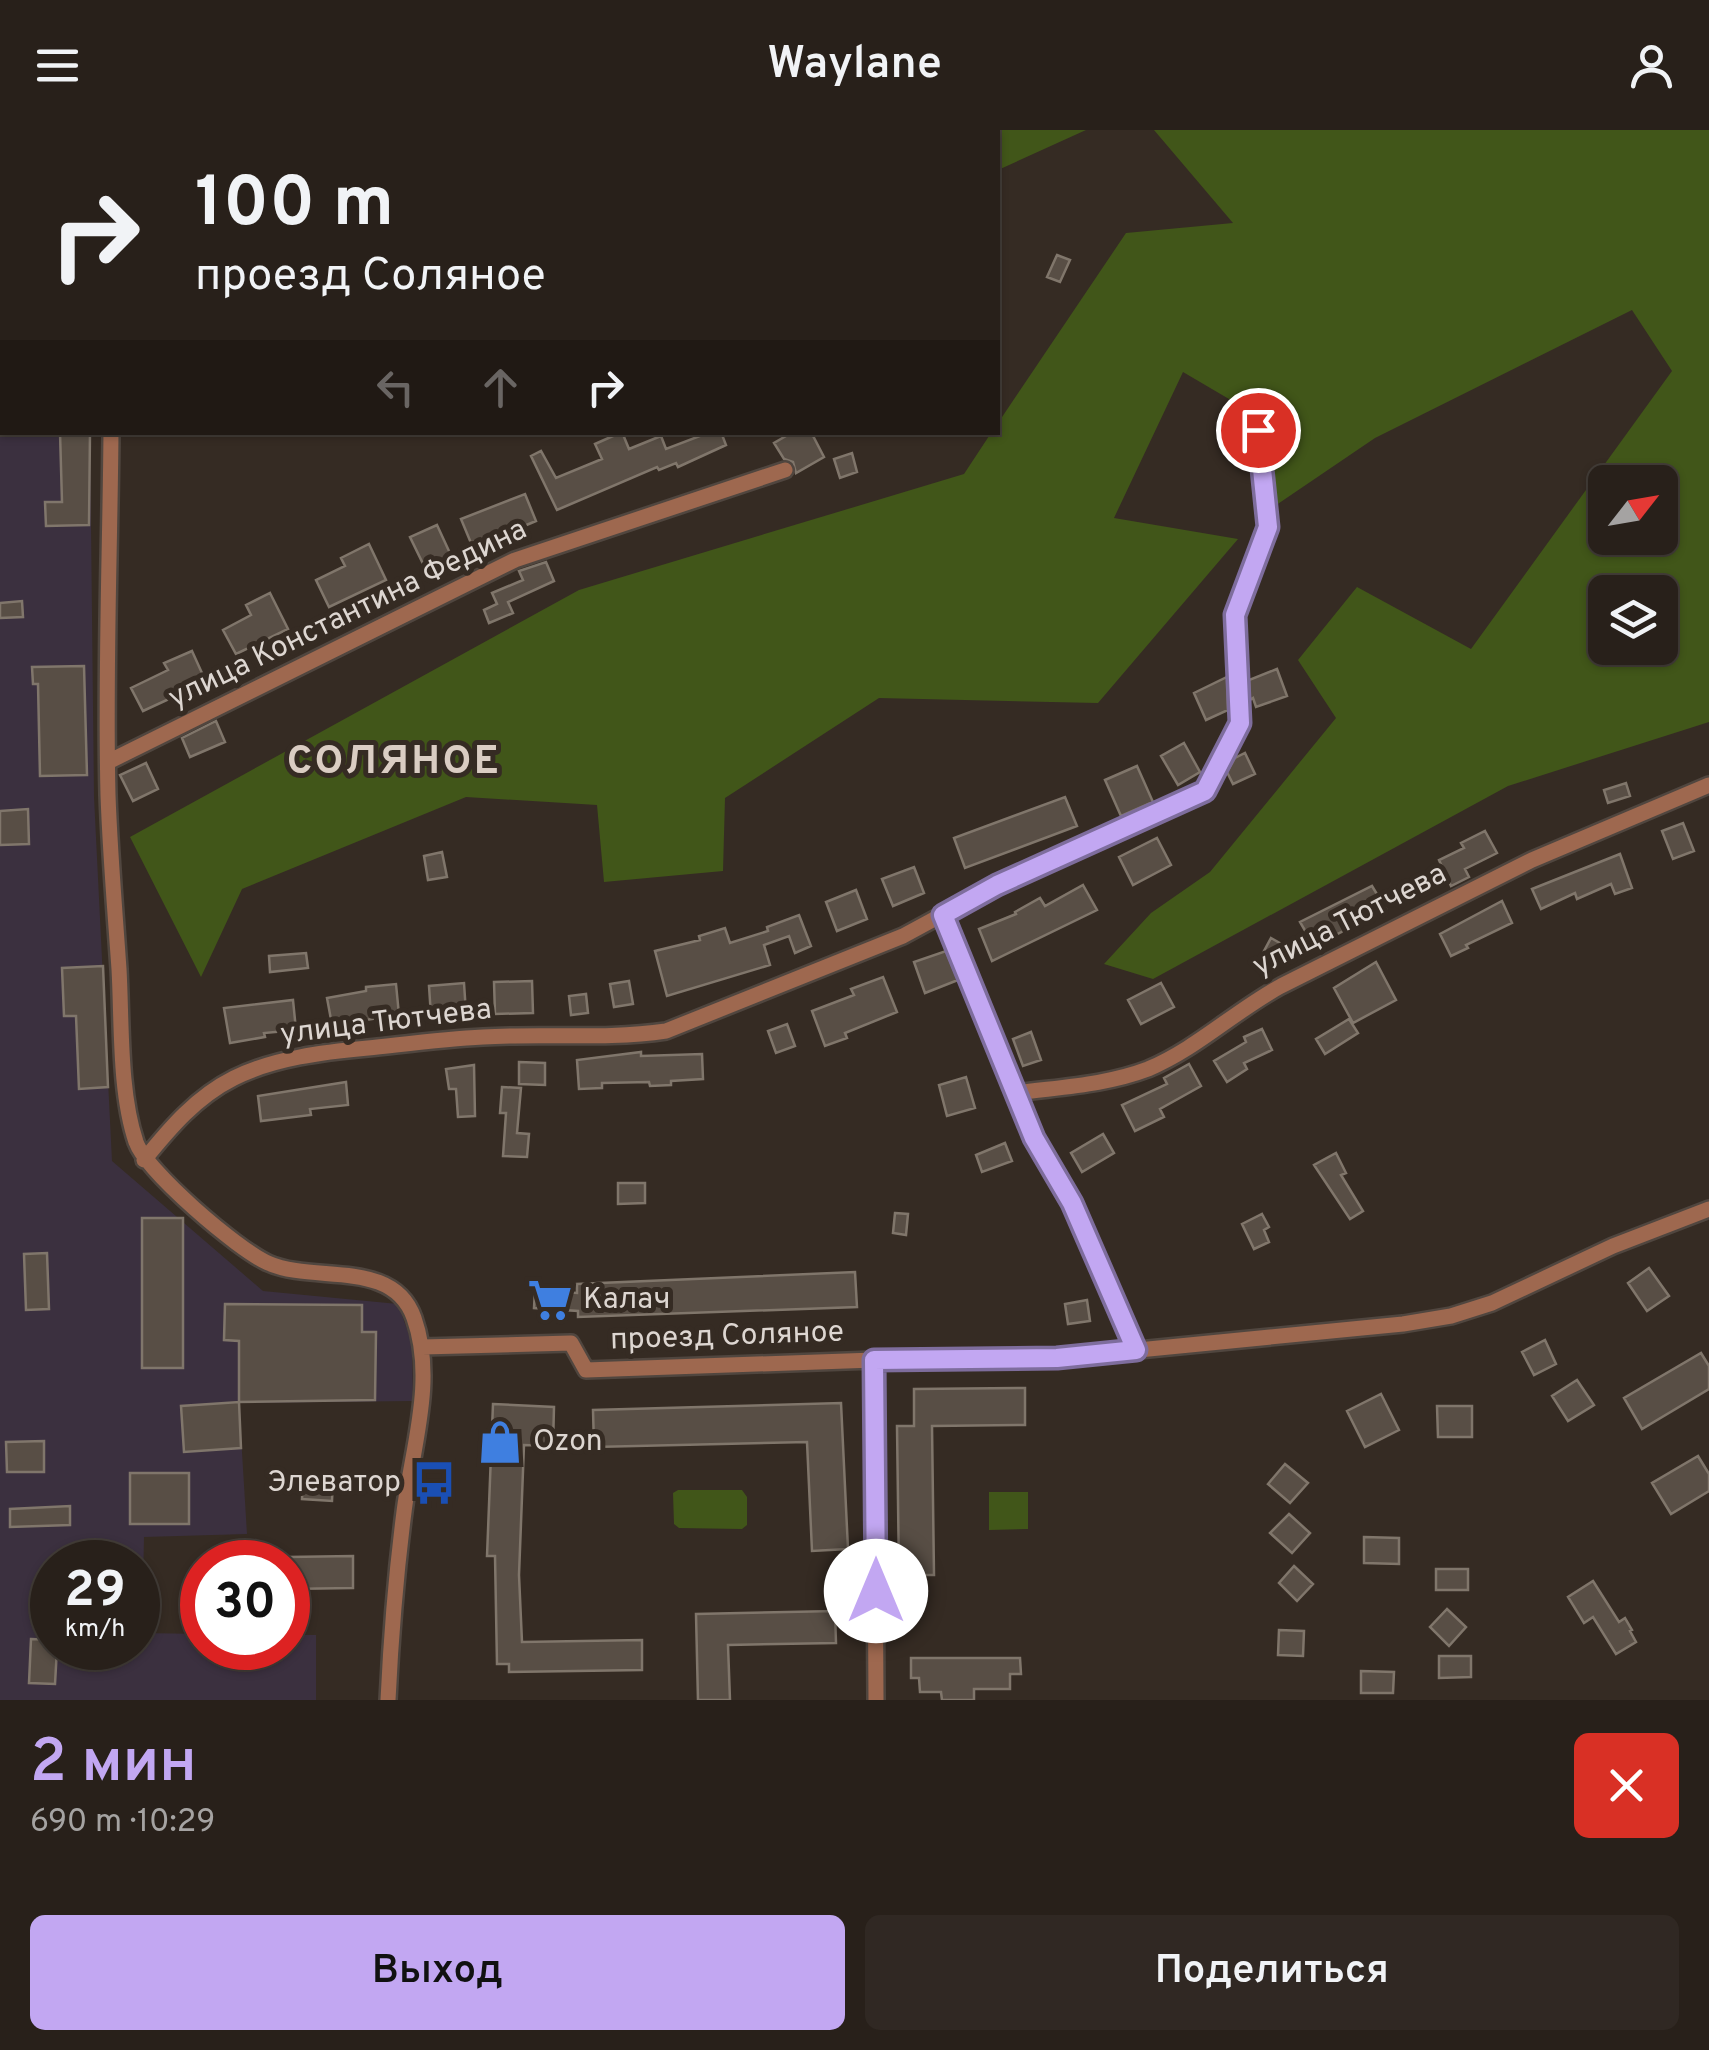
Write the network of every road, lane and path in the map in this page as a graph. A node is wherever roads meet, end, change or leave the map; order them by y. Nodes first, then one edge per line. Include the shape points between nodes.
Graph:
1 (1258, 430) dead end
2 (112, 435) edge
3 (785, 470) dead end
4 (108, 762) junction
5 (1709, 785) edge
6 (943, 915) junction
7 (1017, 1093) junction
8 (144, 1160) junction
9 (1709, 1208) edge
10 (422, 1347) junction
11 (1136, 1350) junction
12 (874, 1360) junction
13 (388, 1700) edge
14 (876, 1700) edge

1 - 6 street, улица Тютчева via 1268,527 1235,615 1240,723 1205,791
2 - 4 street
3 - 4 street, улица Константина Федина via 515,560
4 - 8 street via 126,1084
5 - 7 street, улица Тютчева via 1532,860 1298,977 1146,1069
6 - 7 street
6 - 8 street, улица Тютчева via 666,1031 485,1037 269,1064 204,1096
7 - 11 street
8 - 10 street via 238,1246 269,1264 394,1287 413,1315
9 - 11 street, проезд Соляное via 1451,1316
10 - 12 street, проезд Соляное via 571,1343 586,1370
10 - 13 street
11 - 12 street, проезд Соляное
12 - 14 street

